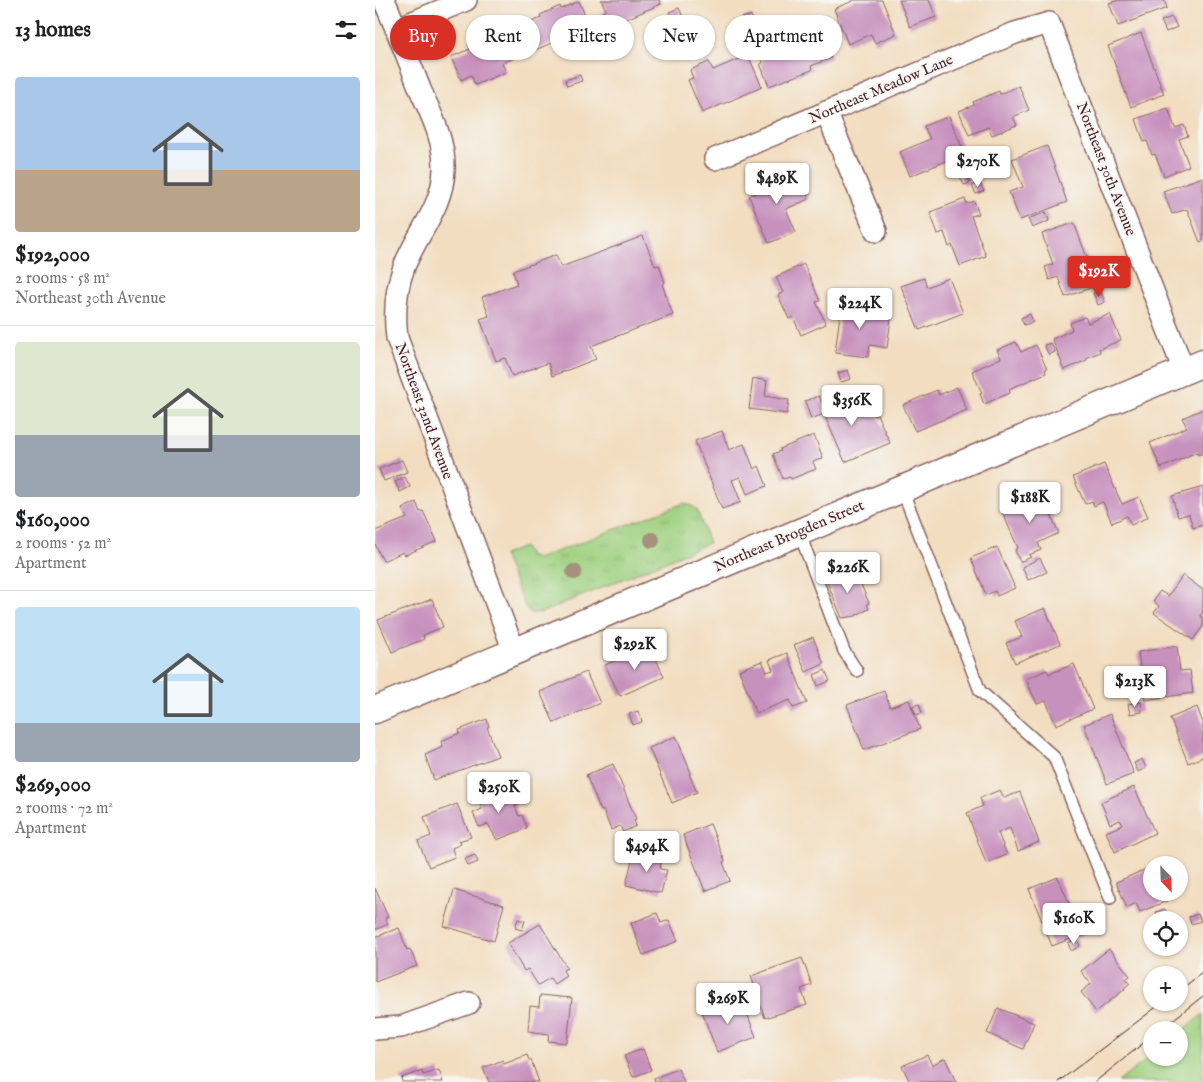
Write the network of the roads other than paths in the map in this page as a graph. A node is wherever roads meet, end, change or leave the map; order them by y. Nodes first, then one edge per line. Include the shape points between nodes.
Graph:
1 (384, 0) edge
2 (466, 0) edge
3 (390, 15) edge
4 (430, 15) edge
5 (1049, 23) joint
6 (409, 60) edge
7 (826, 112) junction
8 (715, 160) dead end
9 (876, 231) dead end
10 (1193, 367) edge
11 (902, 489) junction
12 (799, 532) junction
13 (514, 652) junction
14 (857, 671) dead end
15 (375, 710) edge
16 (1110, 898) dead end
17 (469, 1003) dead end
18 (375, 1029) edge

1 - 3 street, Northeast 32nd Avenue
2 - 4 street
5 - 7 street, Northeast Meadow Lane via 1015,32
5 - 10 street, Northeast 30th Avenue
6 - 13 street, Northeast 32nd Avenue via 436,128 445,170 439,200 404,266 396,291 397,338
7 - 8 street, Northeast Meadow Lane
7 - 9 street
10 - 11 street, Northeast Brogden Street
11 - 12 street, Northeast Brogden Street
11 - 16 lane via 981,690 1054,757
12 - 13 street, Northeast Brogden Street
12 - 14 lane via 845,651
13 - 15 street, Northeast Brogden Street
17 - 18 street via 401,1027

